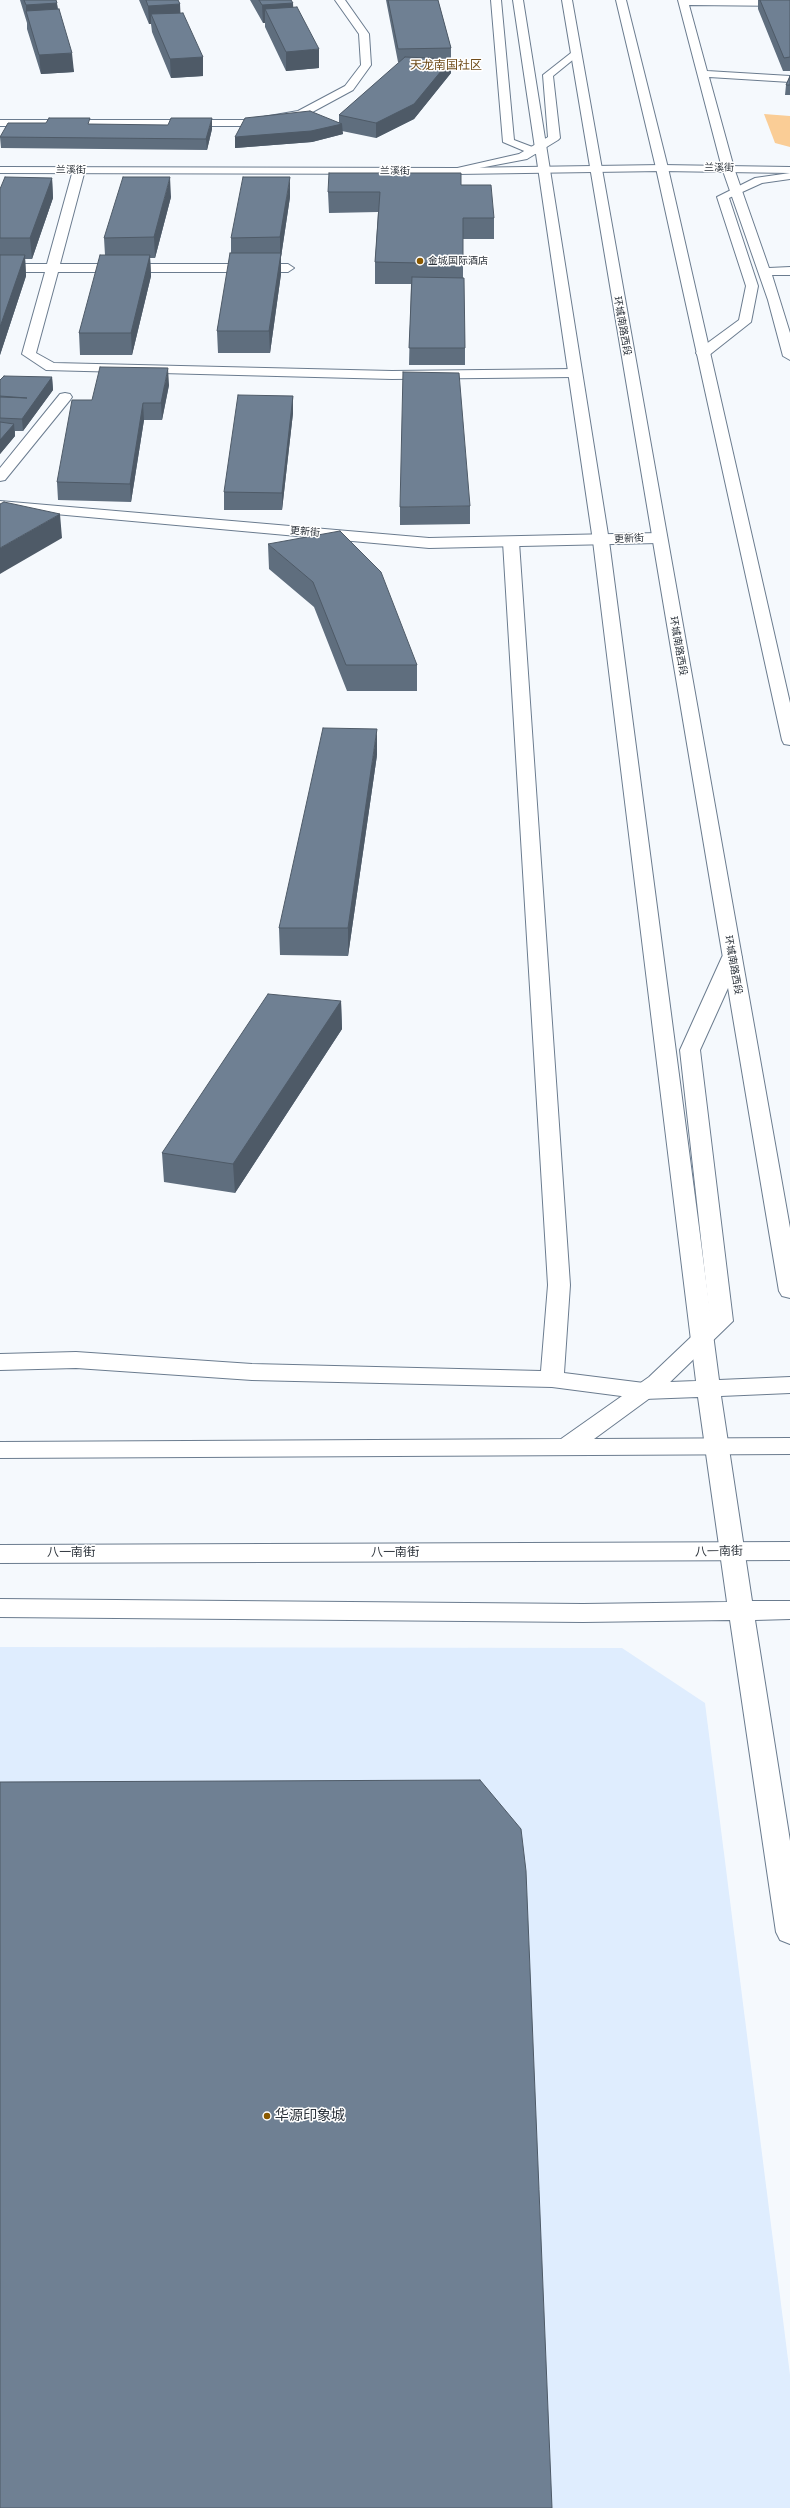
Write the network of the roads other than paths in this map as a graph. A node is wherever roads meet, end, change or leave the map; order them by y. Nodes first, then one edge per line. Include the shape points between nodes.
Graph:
1 (340, 0) edge
2 (496, 0) edge
3 (518, 0) edge
4 (567, 0) edge
5 (621, 0) edge
6 (684, 1) edge
7 (790, 3) edge
8 (576, 52) junction
9 (703, 74) junction
10 (790, 79) edge
11 (0, 123) edge
12 (536, 149) junction
13 (662, 168) junction
14 (728, 168) junction
15 (543, 169) junction
16 (594, 169) junction
17 (0, 170) edge
18 (79, 170) junction
19 (790, 170) edge
20 (457, 171) junction
21 (790, 176) edge
22 (736, 191) junction
23 (0, 268) edge
24 (52, 268) junction
25 (288, 268) dead end
26 (790, 271) edge
27 (765, 272) junction
28 (774, 300) junction
29 (790, 302) edge
30 (703, 353) junction
31 (790, 356) edge
32 (574, 373) junction
33 (65, 396) dead end
34 (0, 477) edge
35 (0, 505) edge
36 (659, 538) junction
37 (601, 541) junction
38 (511, 542) junction
39 (790, 740) edge
40 (732, 957) junction
41 (790, 1291) edge
42 (702, 1340) junction
43 (0, 1362) edge
44 (552, 1379) junction
45 (790, 1385) edge
46 (708, 1388) junction
47 (644, 1391) junction
48 (790, 1446) edge
49 (566, 1447) junction
50 (716, 1447) junction
51 (0, 1450) edge
52 (790, 1551) edge
53 (732, 1552) junction
54 (0, 1554) edge
55 (0, 1608) edge
56 (790, 1610) edge
57 (741, 1611) junction
58 (790, 1932) edge

1 - 11 main road via 364,34 366,65 349,88 301,114 246,123
2 - 12 main road via 509,142
3 - 12 main road
4 - 8 main road, 环城南路西段
5 - 13 main road
6 - 7 main road
6 - 9 main road
8 - 12 main road via 548,75 554,138
8 - 16 main road, 环城南路西段
9 - 10 main road
9 - 14 main road
12 - 15 main road
12 - 20 main road via 523,156
13 - 14 main road, 兰溪街
13 - 16 main road, 兰溪街
13 - 30 main road
14 - 19 main road, 兰溪街
14 - 22 main road
15 - 16 main road, 兰溪街
15 - 20 main road, 兰溪街
15 - 32 main road
16 - 36 main road, 环城南路西段
17 - 18 main road, 兰溪街
18 - 20 main road, 兰溪街
18 - 24 main road
21 - 22 main road via 759,180
22 - 27 main road
22 - 30 main road via 723,197 752,286 745,322
23 - 24 main road
24 - 25 main road
24 - 32 main road via 29,354 51,367 392,375
26 - 27 main road
27 - 28 main road
28 - 29 main road
28 - 31 main road
30 - 39 main road
32 - 37 main road
33 - 34 main road
35 - 38 main road, 更新街 via 429,543
36 - 37 main road, 更新街
36 - 40 main road, 环城南路西段
37 - 38 main road, 更新街
37 - 42 main road
38 - 44 main road via 558,1285
40 - 41 main road, 环城南路西段
40 - 42 main road via 690,1050 722,1321
42 - 46 main road
42 - 47 main road
43 - 44 main road via 76,1360 252,1372
44 - 47 main road
45 - 46 main road
46 - 47 main road
46 - 50 main road
47 - 49 main road
48 - 50 main road
49 - 50 main road
49 - 51 main road
50 - 53 main road
52 - 53 main road, 八一南街
53 - 54 main road, 八一南街
53 - 57 main road
55 - 57 main road via 583,1613
56 - 57 main road
57 - 58 main road

